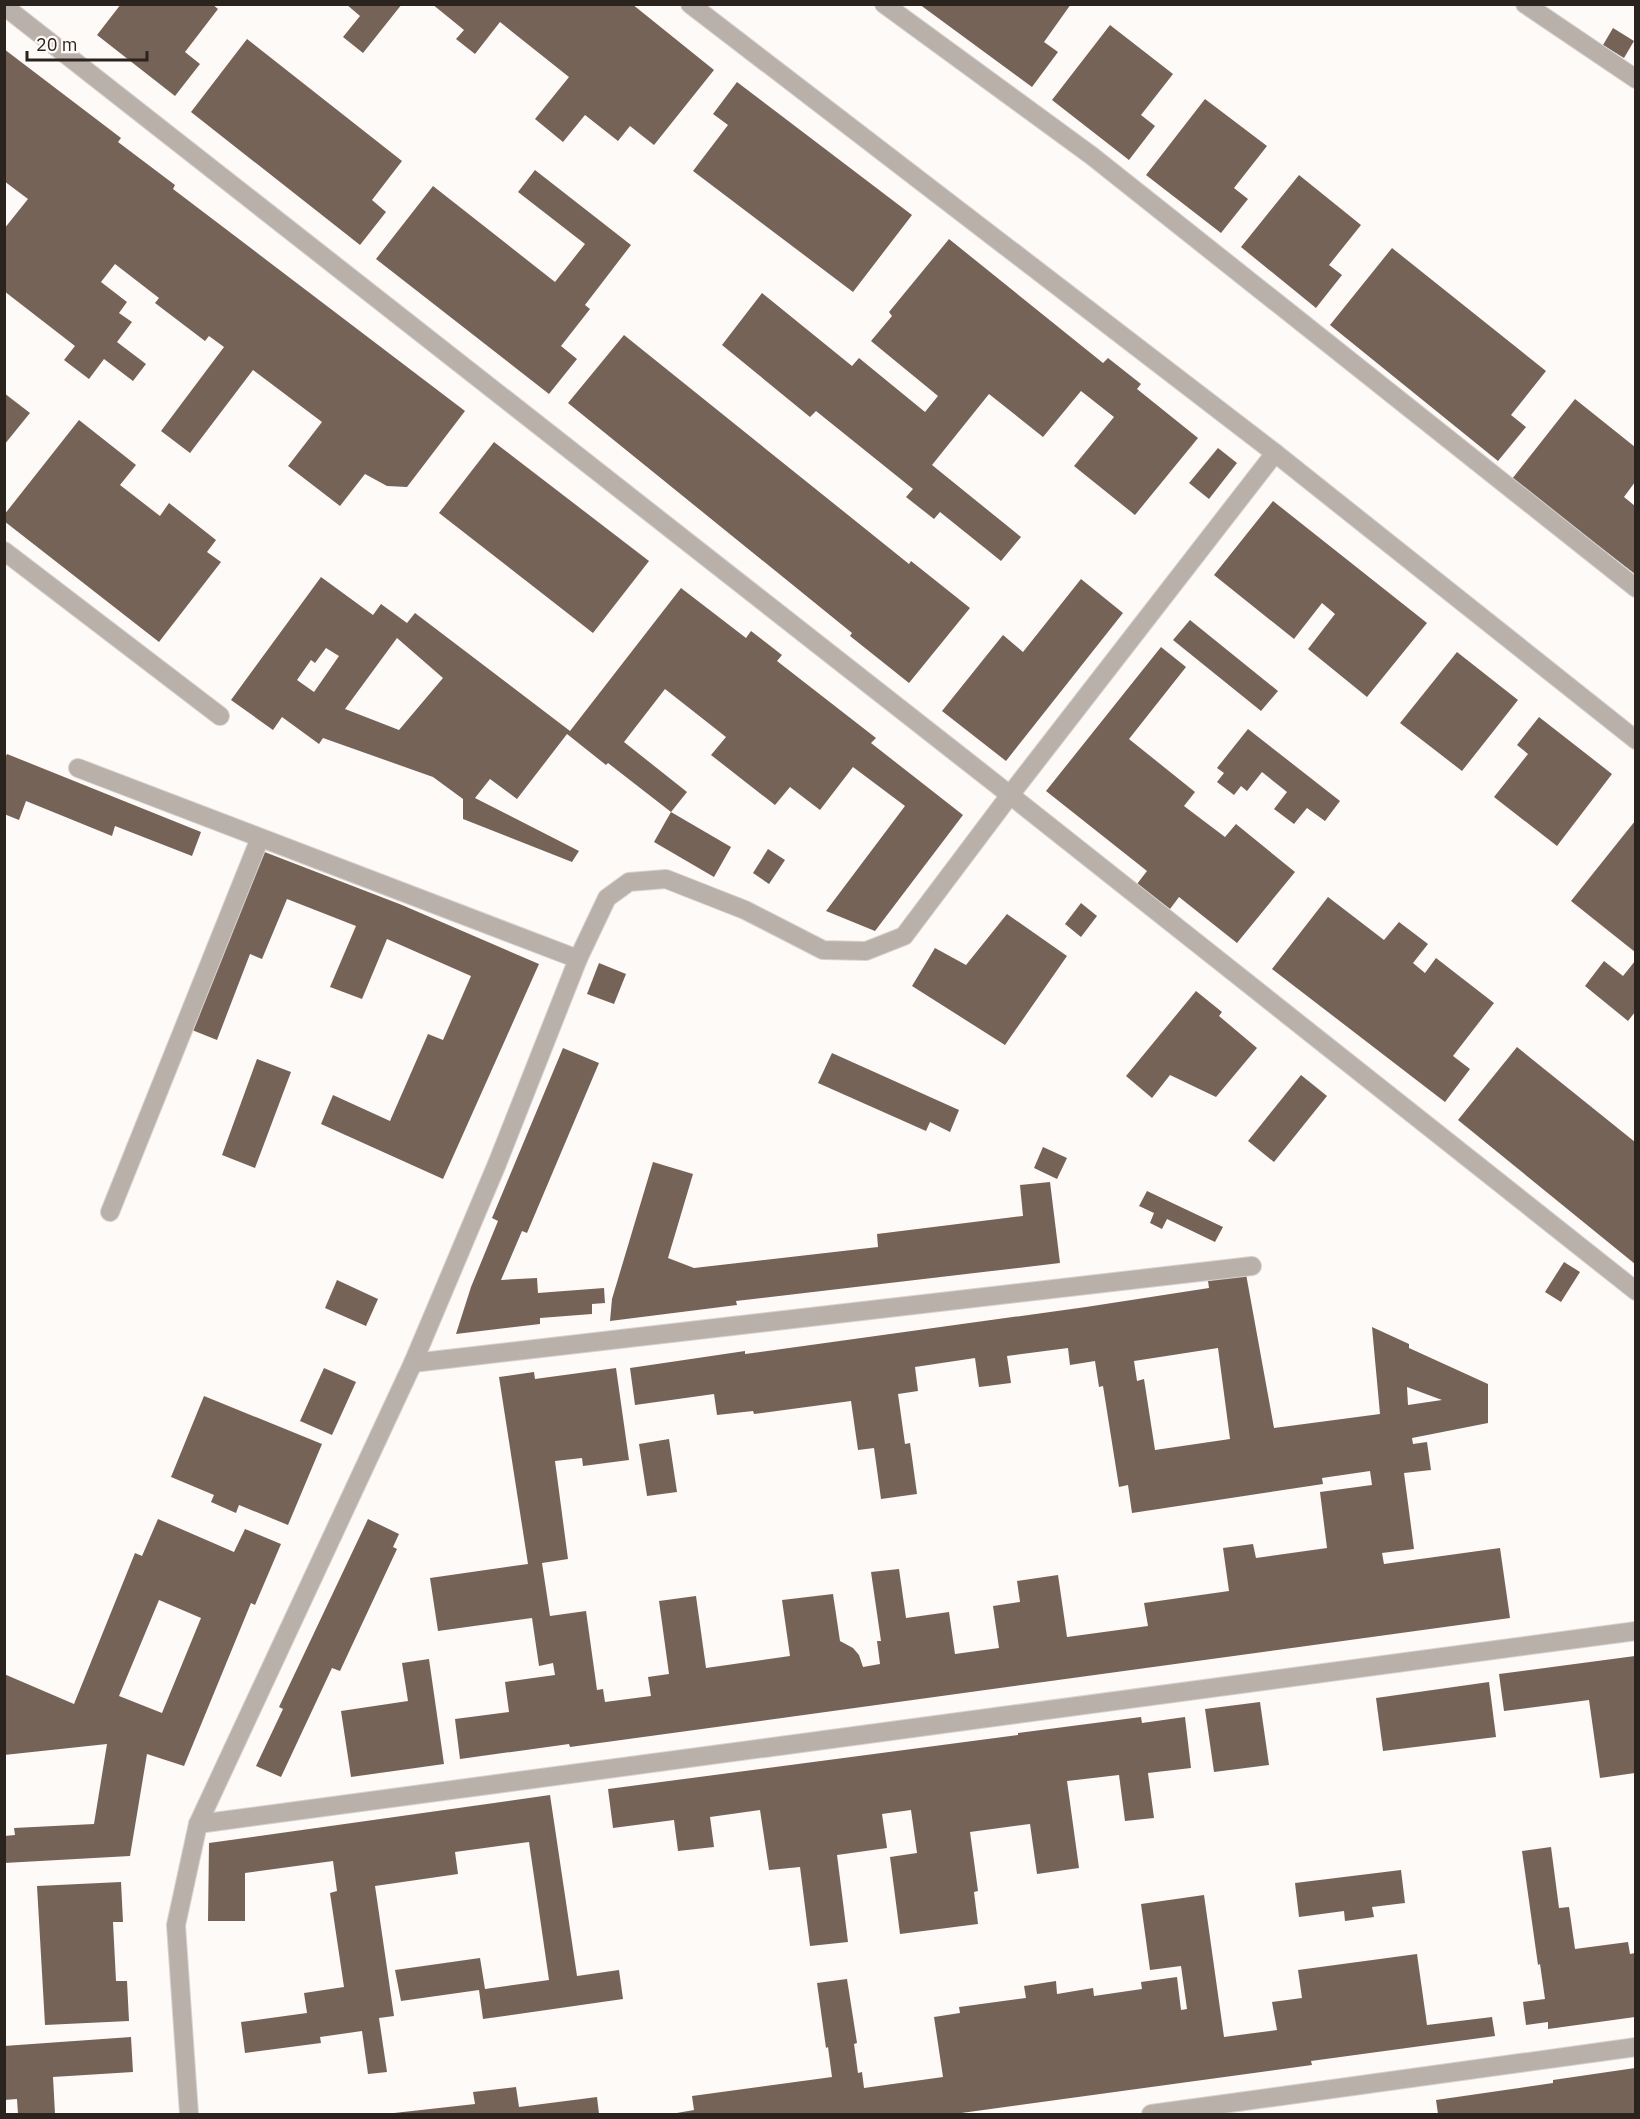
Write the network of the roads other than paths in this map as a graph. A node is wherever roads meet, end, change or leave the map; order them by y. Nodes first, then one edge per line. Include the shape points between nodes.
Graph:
1 (690, 4) edge
2 (884, 4) edge
3 (1525, 4) edge
4 (4, 6) edge
5 (1635, 79) edge
6 (1275, 453) junction
7 (4, 550) edge
8 (1635, 588) edge
9 (220, 716) dead end
10 (1635, 740) edge
11 (78, 768) dead end
12 (1010, 795) junction
13 (260, 838) junction
14 (578, 959) junction
15 (110, 1212) dead end
16 (1252, 1266) dead end
17 (1635, 1291) edge
18 (413, 1363) junction
19 (1635, 1631) edge
20 (198, 1824) junction
21 (1635, 2046) edge
22 (189, 2115) edge
23 (1151, 2115) edge

1 - 6 street
2 - 8 street via 1092,156
3 - 5 street
4 - 12 street
6 - 10 street
6 - 12 street
7 - 9 street
11 - 13 street
12 - 14 street via 904,936 866,951 823,950 745,910 666,879 629,882 607,898
12 - 17 street
13 - 14 street
13 - 15 street
14 - 18 street
16 - 18 street
18 - 20 street
19 - 20 street
20 - 22 street via 176,1925
21 - 23 street

